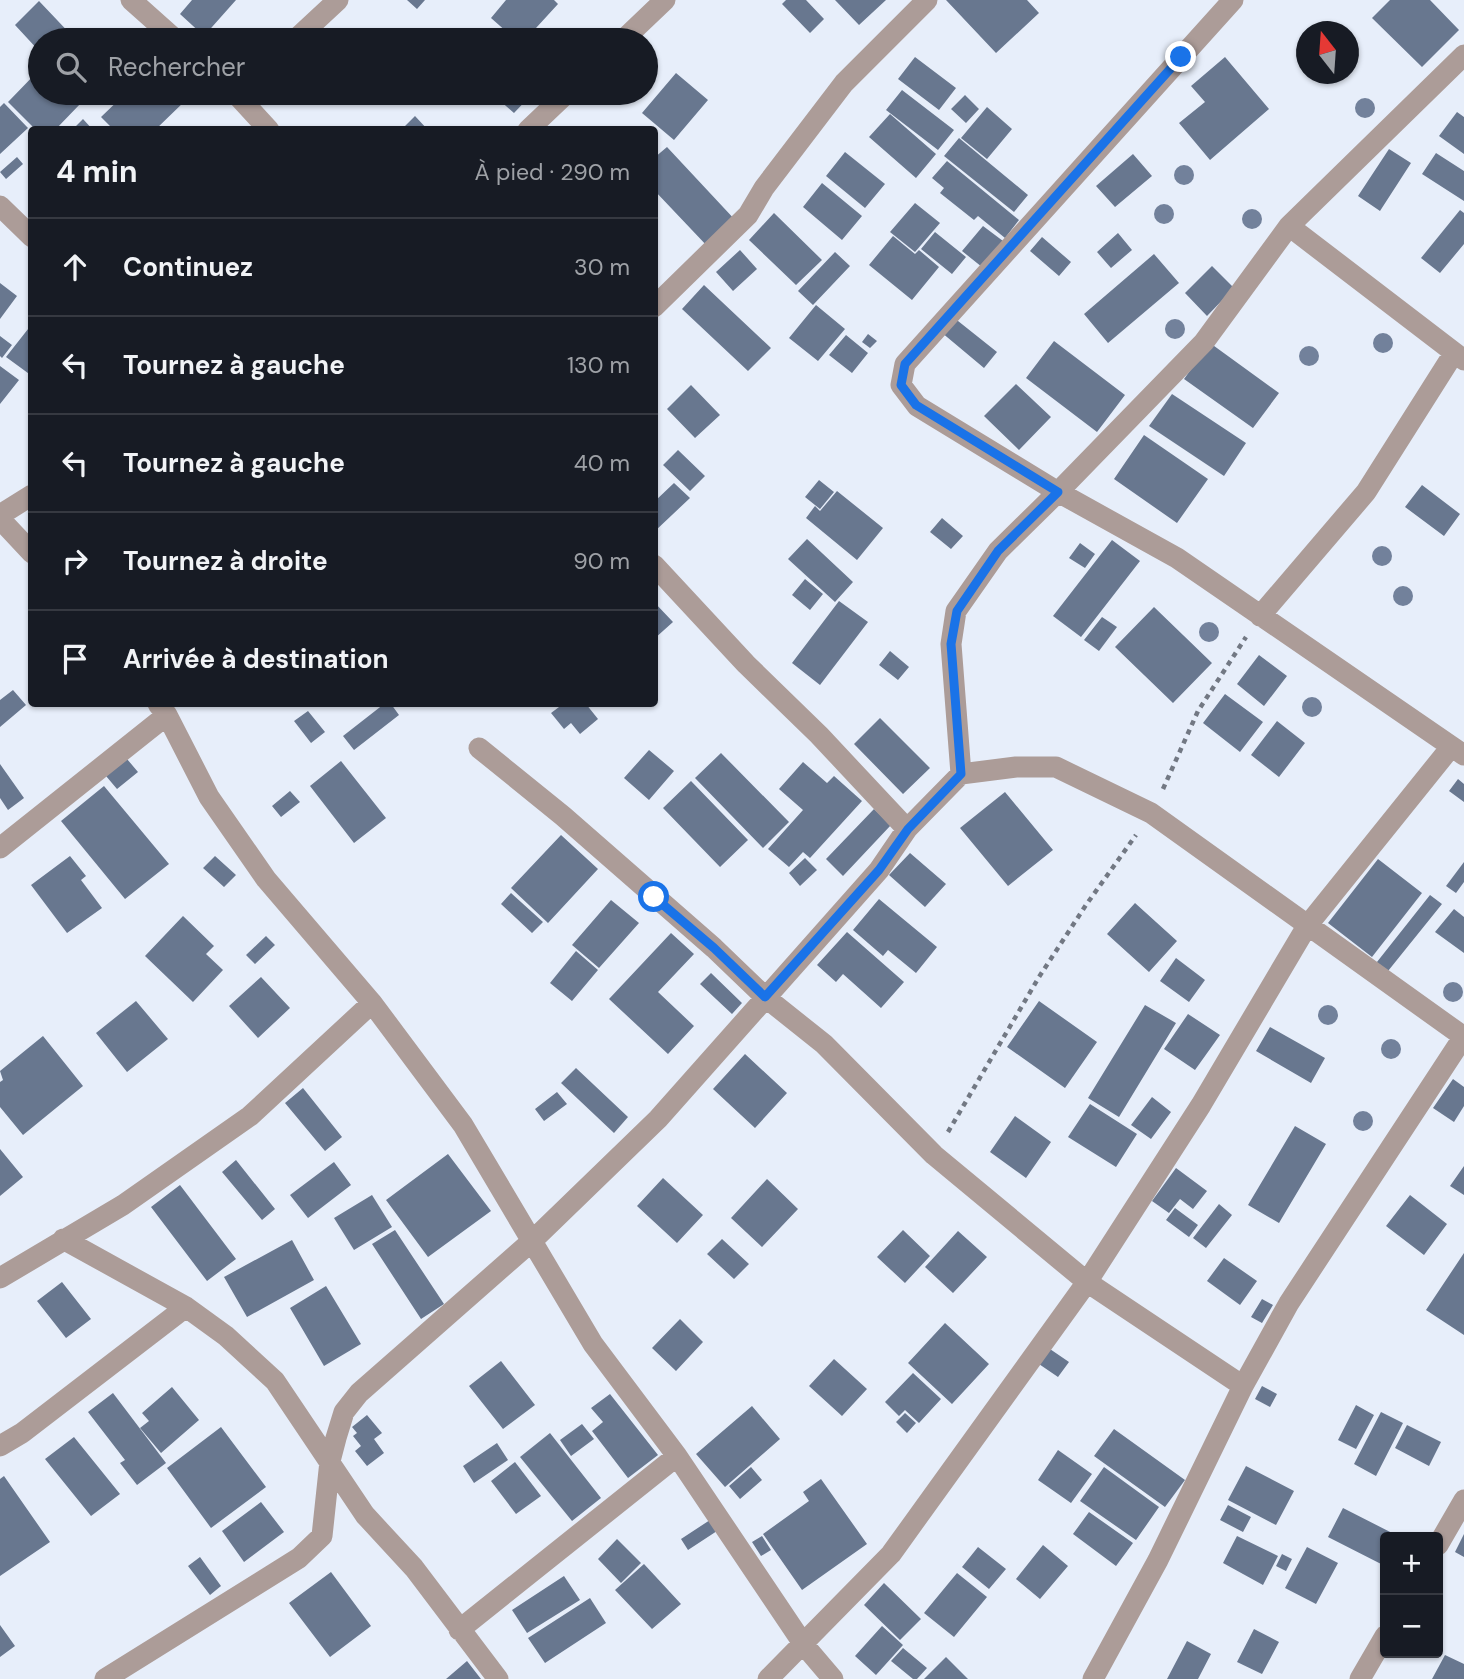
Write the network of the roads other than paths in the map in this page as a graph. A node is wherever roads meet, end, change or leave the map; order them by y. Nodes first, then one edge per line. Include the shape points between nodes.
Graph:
1 (131, 0) edge
2 (338, 0) edge
3 (665, 0) edge
4 (927, 0) edge
5 (1221, 4) edge
6 (162, 28) edge
7 (308, 28) edge
8 (636, 28) edge
9 (1464, 55) edge
10 (247, 105) edge
11 (554, 105) edge
12 (266, 126) edge
13 (532, 126) edge
14 (0, 206) edge
15 (1289, 226) junction
16 (28, 233) edge
17 (658, 303) edge
18 (1459, 356) edge
19 (1058, 492) junction
20 (28, 498) edge
21 (0, 517) edge
22 (28, 548) edge
23 (658, 569) edge
24 (1260, 616) junction
25 (162, 709) edge
26 (479, 748) dead end
27 (1458, 751) edge
28 (961, 774) junction
29 (908, 829) junction
30 (0, 848) edge
31 (1307, 926) junction
32 (765, 997) junction
33 (372, 1003) junction
34 (1464, 1036) edge
35 (63, 1239) junction
36 (532, 1241) junction
37 (0, 1278) edge
38 (1087, 1282) junction
39 (186, 1307) junction
40 (1243, 1385) junction
41 (0, 1446) edge
42 (677, 1456) junction
43 (330, 1461) junction
44 (1464, 1500) edge
45 (1443, 1536) edge
46 (459, 1630) junction
47 (804, 1645) junction
48 (1380, 1645) edge
49 (105, 1679) edge
50 (498, 1679) edge
51 (768, 1679) edge
52 (833, 1679) edge
53 (1093, 1679) edge
54 (1360, 1679) edge

1 - 6 street
2 - 7 street
3 - 8 street
4 - 17 street via 844,83 748,215
5 - 19 street via 905,364 901,385 916,405
9 - 15 street
10 - 12 street
11 - 13 street
14 - 16 street
15 - 18 street
15 - 19 street via 1204,342
18 - 24 street via 1366,492
19 - 24 street via 1177,558
19 - 28 street via 998,551 957,611 951,644
20 - 21 street
21 - 22 street
23 - 29 street
24 - 27 street
25 - 30 street
25 - 33 street via 209,797 266,879
26 - 32 street via 563,816
27 - 31 street
28 - 29 street
28 - 31 street via 1056,767 1151,813
29 - 32 street via 879,870
31 - 34 street
31 - 38 street
32 - 36 street via 658,1119
32 - 38 street via 824,1044 934,1155
33 - 35 street via 250,1116 123,1205
33 - 36 street via 463,1125
34 - 40 street via 1289,1303
35 - 37 street
35 - 39 street
36 - 42 street via 593,1344
36 - 43 street via 359,1393 345,1412
38 - 40 street
38 - 47 street via 891,1554
39 - 41 street
39 - 43 street via 275,1381
40 - 53 street via 1158,1560
42 - 46 street
42 - 47 street
43 - 46 street via 365,1515 414,1568
43 - 49 street via 322,1536 299,1558
44 - 45 street
46 - 50 street
47 - 51 street
47 - 52 street
48 - 54 street

